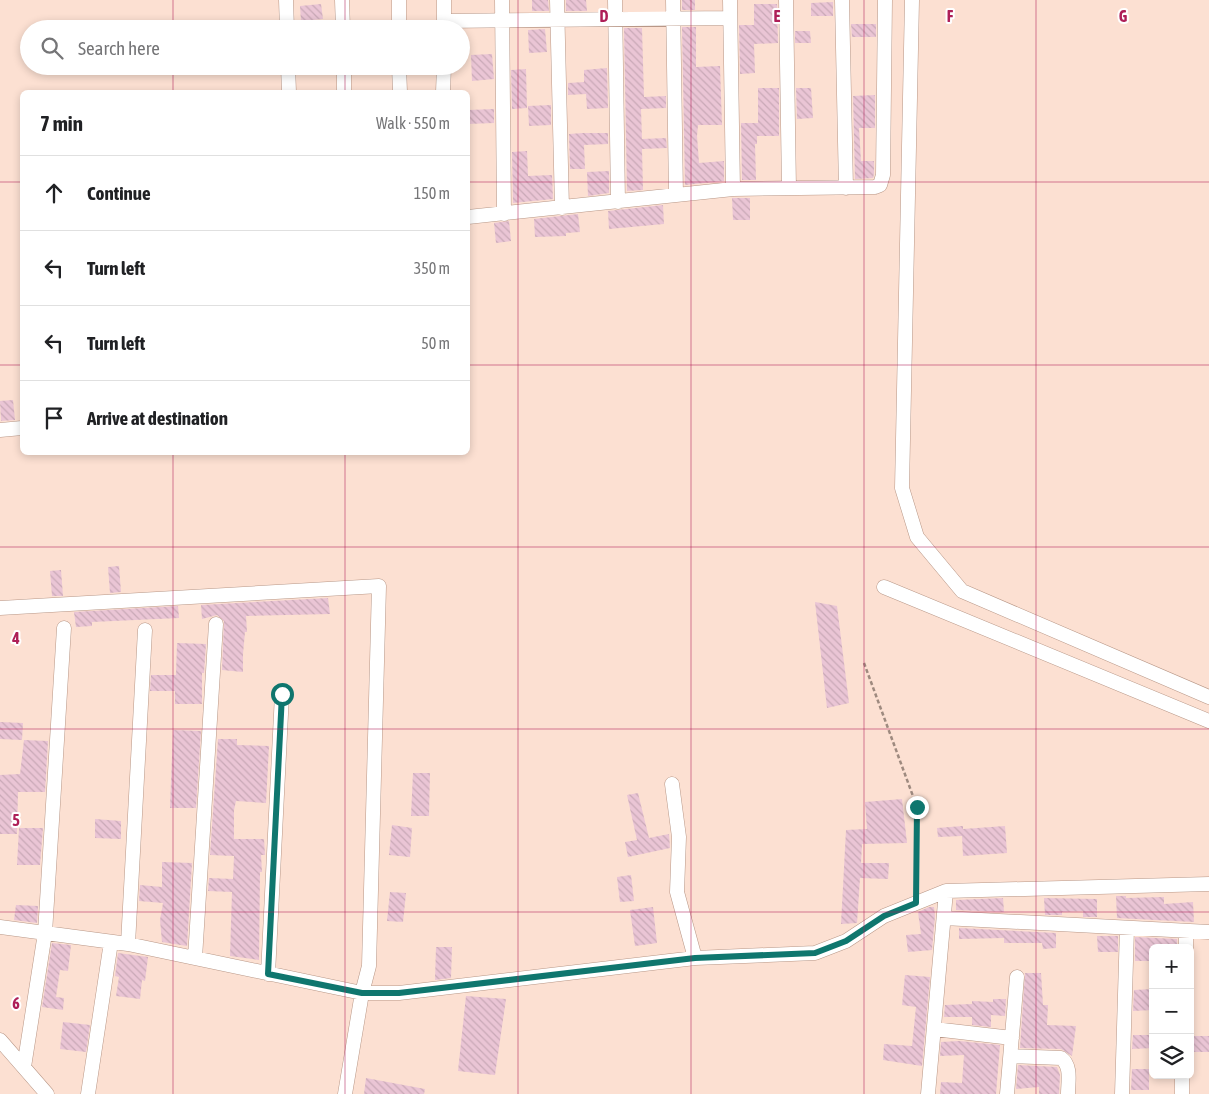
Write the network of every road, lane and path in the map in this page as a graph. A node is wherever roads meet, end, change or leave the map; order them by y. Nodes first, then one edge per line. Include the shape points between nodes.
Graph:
1 (286, 0) edge
2 (342, 0) edge
3 (399, 0) edge
4 (444, 0) edge
5 (502, 0) edge
6 (558, 0) edge
7 (615, 0) edge
8 (673, 0) edge
9 (730, 0) edge
10 (786, 0) edge
11 (842, 0) edge
12 (885, 0) edge
13 (912, 0) edge
14 (730, 18) junction
15 (615, 19) junction
16 (673, 19) junction
17 (287, 20) edge
18 (343, 20) edge
19 (399, 20) edge
20 (444, 20) edge
21 (502, 20) junction
22 (558, 20) junction
23 (470, 23) edge
24 (288, 75) edge
25 (344, 75) edge
26 (399, 75) edge
27 (444, 75) edge
28 (289, 90) edge
29 (344, 90) edge
30 (400, 90) edge
31 (443, 90) edge
32 (789, 188) junction
33 (846, 188) junction
34 (733, 189) junction
35 (676, 195) junction
36 (618, 202) junction
37 (562, 208) junction
38 (504, 214) junction
39 (470, 217) edge
40 (20, 428) edge
41 (0, 430) edge
42 (884, 587) dead end
43 (0, 608) edge
44 (216, 624) dead end
45 (64, 628) dead end
46 (145, 630) dead end
47 (864, 662) dead end
48 (282, 694) dead end
49 (1209, 697) edge
50 (1209, 721) edge
51 (672, 784) dead end
52 (1209, 884) edge
53 (946, 891) junction
54 (916, 903) junction
55 (944, 918) junction
56 (0, 927) edge
57 (1127, 928) junction
58 (1186, 931) junction
59 (1209, 932) edge
60 (45, 933) junction
61 (111, 942) junction
62 (128, 944) junction
63 (1186, 944) edge
64 (195, 958) junction
65 (695, 958) junction
66 (268, 974) junction
67 (1017, 977) dead end
68 (362, 993) junction
69 (934, 1029) junction
70 (1012, 1038) junction
71 (0, 1040) edge
72 (1010, 1056) junction
73 (24, 1067) junction
74 (1182, 1079) edge
75 (47, 1094) edge
76 (88, 1094) edge
77 (345, 1094) edge
78 (928, 1094) edge
79 (1007, 1094) edge
80 (1068, 1094) edge
81 (1122, 1094) edge
82 (1182, 1094) edge

1 - 17 street
2 - 18 street
3 - 19 street
4 - 20 street
5 - 21 street
6 - 22 street
7 - 15 street
8 - 16 street
9 - 14 street
10 - 32 street
11 - 33 street
12 - 33 street via 882,182 875,187
13 - 49 street via 902,488 917,537 962,591
14 - 16 street
14 - 34 street
15 - 16 street
15 - 22 street
15 - 36 street
16 - 35 street
21 - 22 street
21 - 23 street
21 - 38 street
22 - 37 street
24 - 28 street
25 - 29 street
26 - 30 street
27 - 31 street
32 - 33 street
32 - 34 street
34 - 35 street
35 - 36 street
36 - 37 street
37 - 38 street
38 - 39 street
40 - 41 street
42 - 50 street
43 - 68 street via 379,586 369,966
44 - 64 street
45 - 60 street
46 - 62 street
47 - 54 path via 917,807
48 - 66 street
51 - 65 street via 680,849 677,892
52 - 53 street
53 - 54 street
53 - 55 street
54 - 65 street via 884,916 846,941 815,953
55 - 57 street
55 - 69 street
56 - 60 street
57 - 58 street
57 - 81 street
58 - 59 street
58 - 63 street
60 - 61 street
60 - 73 street
61 - 62 street
61 - 76 street
62 - 64 street
64 - 66 street
65 - 68 street via 399,993
66 - 68 street
67 - 70 street
68 - 77 street
69 - 70 street
69 - 78 street
70 - 72 street
71 - 73 street
72 - 79 street
72 - 80 street via 1061,1058 1068,1068
73 - 75 street
74 - 82 street

